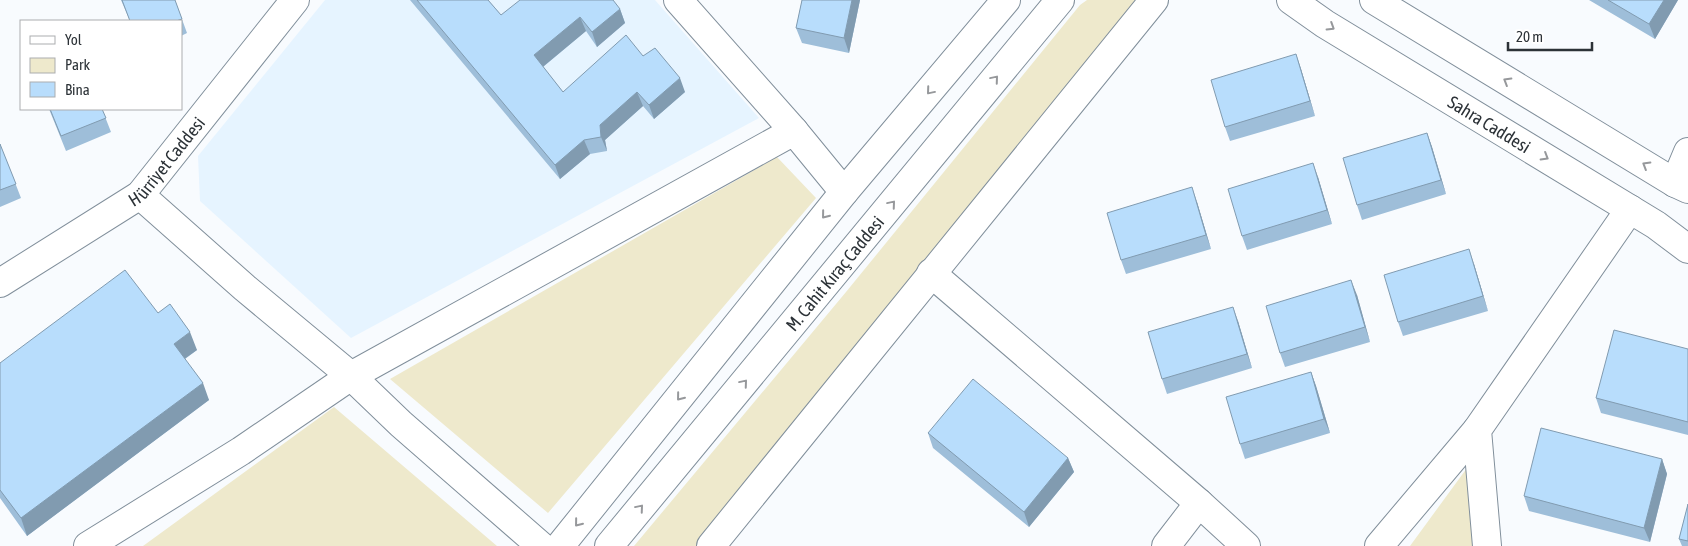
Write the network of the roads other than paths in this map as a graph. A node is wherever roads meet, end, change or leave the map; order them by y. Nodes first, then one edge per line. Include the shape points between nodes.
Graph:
1 (295, 0) edge
2 (678, 0) edge
3 (1006, 0) edge
4 (1060, 0) edge
5 (1154, 0) edge
6 (1291, 0) edge
7 (1374, 0) edge
8 (794, 131) junction
9 (1688, 152) edge
10 (1682, 186) edge
11 (844, 192) junction
12 (140, 195) junction
13 (1630, 209) junction
14 (1688, 249) edge
15 (931, 273) junction
16 (0, 283) edge
17 (351, 376) junction
18 (1477, 430) junction
19 (1199, 503) junction
20 (88, 546) edge
21 (541, 546) edge
22 (560, 546) edge
23 (609, 546) edge
24 (711, 546) edge
25 (1166, 546) edge
26 (1246, 546) edge
27 (1379, 546) edge
28 (1487, 546) edge

1 - 12 street, Hürriyet Caddesi
2 - 8 street
3 -> 11 street
23 -> 4 street, M. Cahit Kıraç Caddesi
5 - 15 street
6 -> 13 street, Sahra Caddesi via 1325,24
10 -> 7 street
8 - 11 street
8 - 17 street
9 - 10 street
11 -> 22 street
12 - 16 street, Hürriyet Caddesi
12 - 17 street
13 - 14 street, Sahra Caddesi
13 - 18 street
15 - 19 street
15 - 24 street
17 - 20 street via 241,451
17 - 21 street
18 - 27 street
18 - 28 street
19 - 25 street
19 - 26 street

